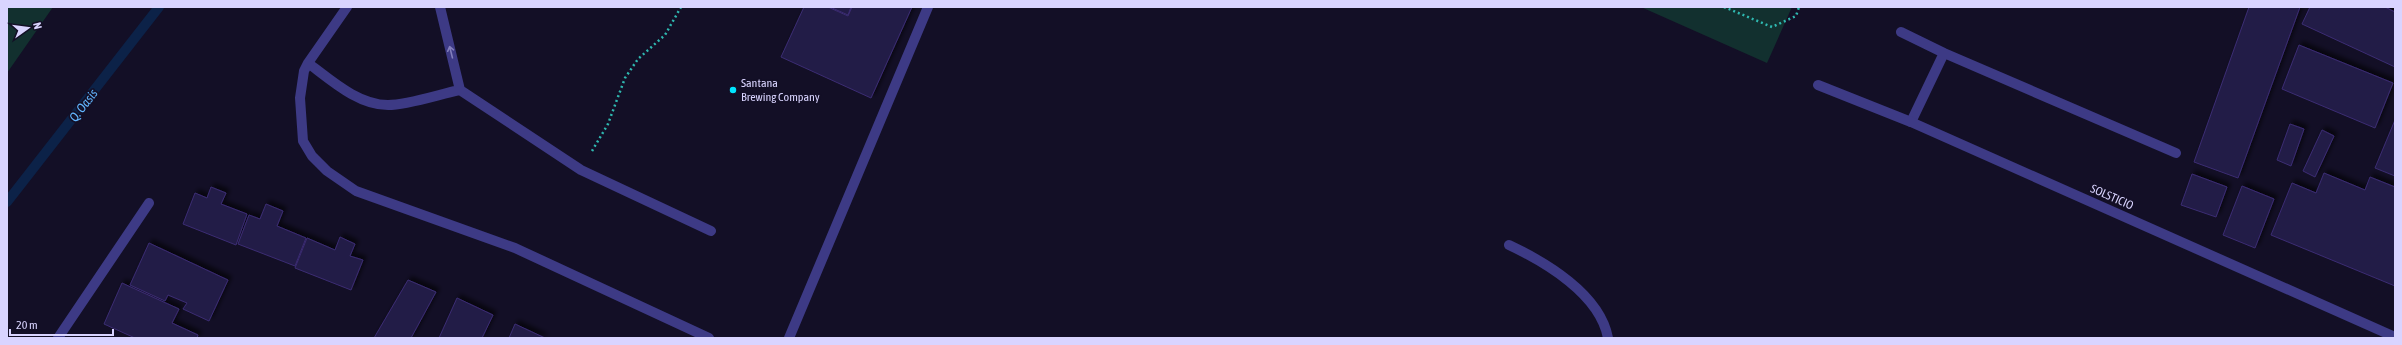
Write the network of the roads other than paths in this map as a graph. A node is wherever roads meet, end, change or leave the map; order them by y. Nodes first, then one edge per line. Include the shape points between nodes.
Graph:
1 (347, 7) edge
2 (440, 7) edge
3 (928, 7) edge
4 (1901, 32) dead end
5 (1944, 53) junction
6 (308, 63) junction
7 (1818, 85) dead end
8 (460, 90) junction
9 (1911, 122) junction
10 (2176, 153) dead end
11 (149, 203) dead end
12 (711, 231) dead end
13 (1509, 245) dead end
14 (2395, 337) edge
15 (58, 338) edge
16 (709, 338) edge
17 (789, 338) edge
18 (1608, 338) edge

1 - 6 street
8 -> 2 street
3 - 17 street
4 - 5 street
5 - 9 street
5 - 10 street
6 - 8 street via 342,89 364,99 388,105
6 - 16 street via 304,71 300,98 303,141 312,156 356,191 515,248
7 - 9 street, SOLSTICIO
8 - 12 street via 581,170
9 - 14 street, SOLSTICIO
11 - 15 street
13 - 18 street via 1542,261 1561,275 1593,306 1606,327

